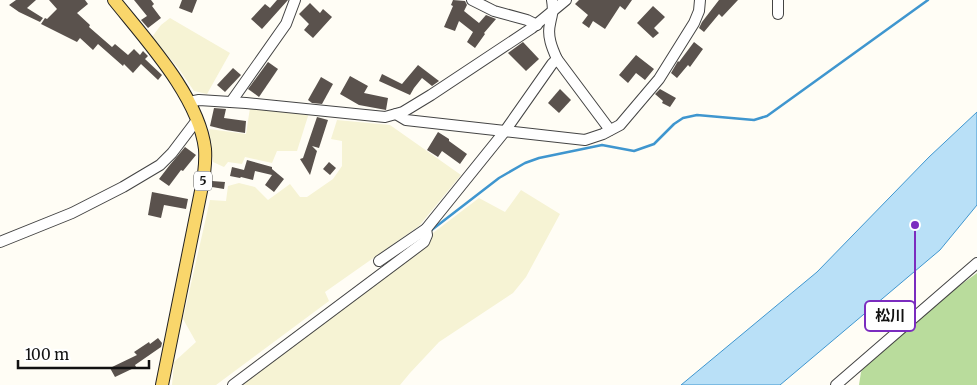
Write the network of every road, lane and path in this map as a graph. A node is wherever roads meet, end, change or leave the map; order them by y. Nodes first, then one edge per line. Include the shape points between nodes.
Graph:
1 (115, 0) edge
2 (295, 0) edge
3 (472, 0) edge
4 (552, 0) edge
5 (566, 0) edge
6 (700, 0) edge
7 (778, 0) edge
8 (554, 11) junction
9 (778, 14) dead end
10 (536, 25) junction
11 (557, 59) junction
12 (190, 102) junction
13 (231, 102) junction
14 (396, 114) junction
15 (197, 120) junction
16 (610, 130) junction
17 (505, 131) junction
18 (426, 229) junction
19 (0, 242) edge
20 (379, 261) dead end
21 (977, 263) edge
22 (162, 385) edge
23 (233, 385) edge
24 (836, 385) edge

1 - 12 main road, 5
2 - 13 street via 286,24
3 - 10 street
4 - 8 street
5 - 8 street
6 - 16 street via 694,23 659,79 620,125
7 - 9 street
8 - 10 street
8 - 11 street via 549,33
10 - 14 street via 431,95
11 - 16 street
11 - 17 street
12 - 13 street
12 - 15 main road, 5
13 - 14 street via 385,117
14 - 17 street via 406,120
15 - 19 street via 160,165 72,213
15 - 22 main road, 5 via 205,149 205,167
16 - 17 street via 585,140
17 - 18 street
18 - 20 street
18 - 23 street via 424,242
21 - 24 street

